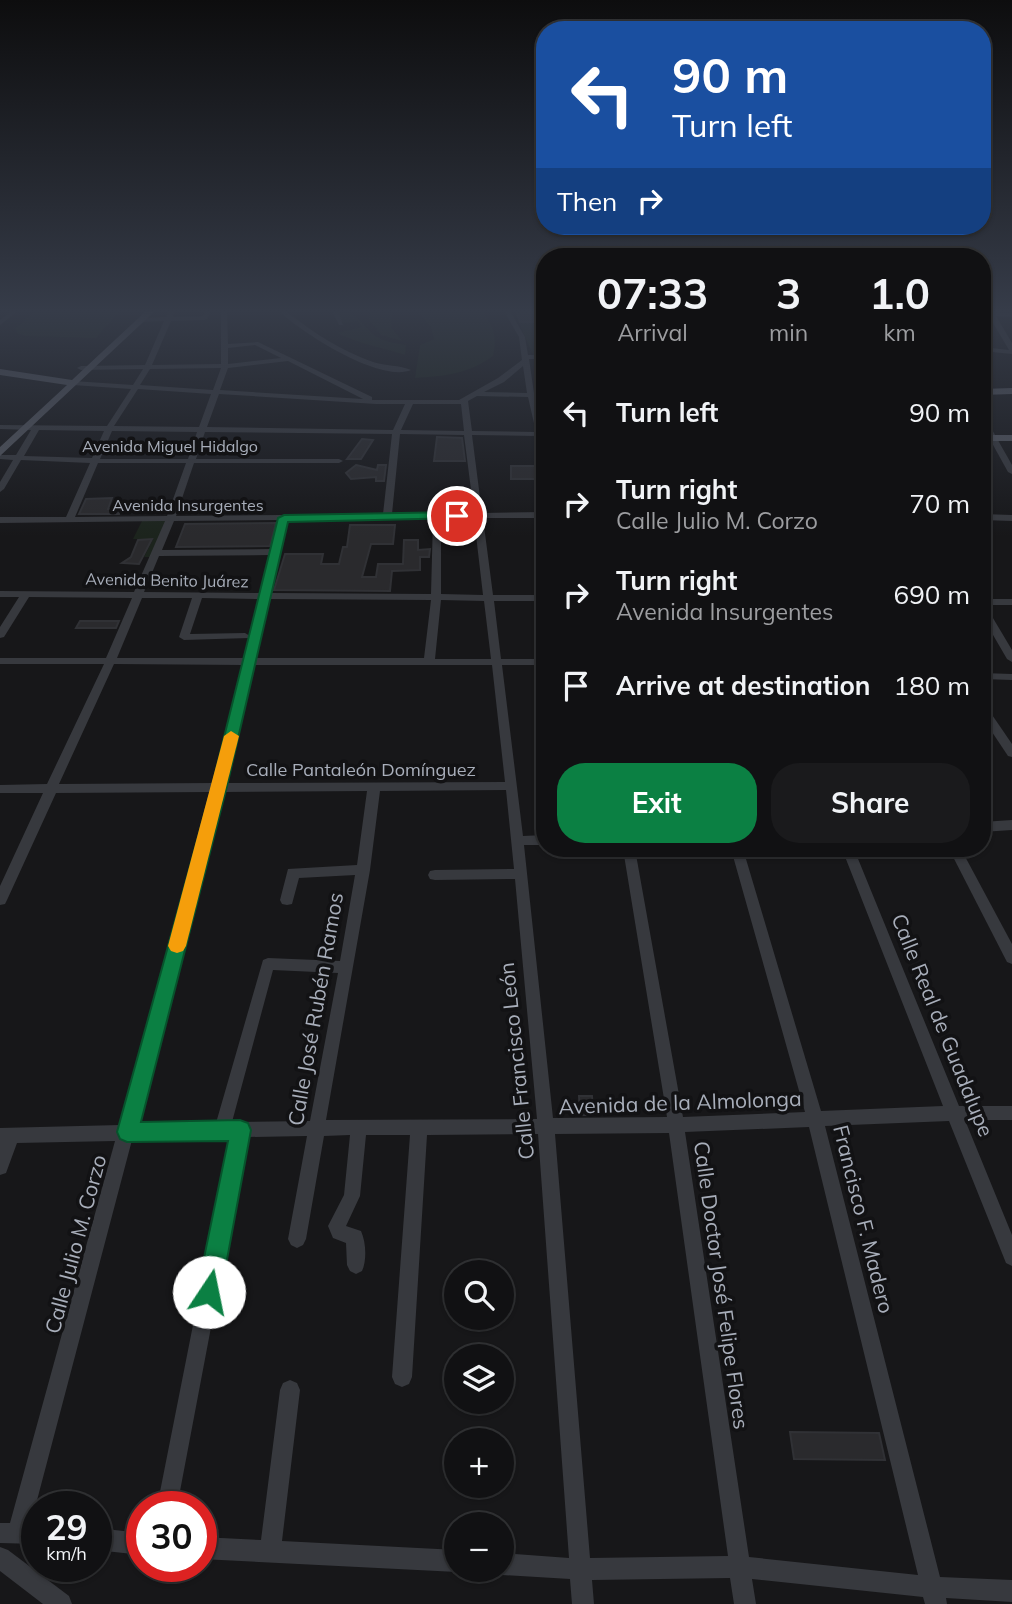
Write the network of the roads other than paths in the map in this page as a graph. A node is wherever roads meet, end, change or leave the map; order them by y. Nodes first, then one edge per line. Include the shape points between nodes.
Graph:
1 (65, 386) edge
2 (112, 386) edge
3 (220, 386) edge
4 (344, 386) edge
5 (489, 386) edge
6 (529, 386) edge
7 (136, 388) junction
8 (1012, 391) edge
9 (991, 392) edge
10 (218, 393) junction
11 (478, 394) junction
12 (531, 395) junction
13 (536, 395) edge
14 (464, 401) junction
15 (376, 402) junction
16 (408, 404) junction
17 (536, 412) edge
18 (0, 427) edge
19 (26, 427) junction
20 (110, 428) junction
21 (203, 429) junction
22 (396, 432) junction
23 (470, 433) junction
24 (536, 433) edge
25 (991, 438) edge
26 (1012, 438) edge
27 (0, 442) edge
28 (991, 443) edge
29 (0, 455) edge
30 (17, 459) junction
31 (192, 460) junction
32 (95, 461) junction
33 (339, 461) dead end
34 (1011, 469) edge
35 (0, 489) edge
36 (478, 515) junction
37 (536, 515) edge
38 (387, 516) junction
39 (437, 516) junction
40 (991, 517) edge
41 (284, 518) junction
42 (1012, 518) edge
43 (170, 519) junction
44 (0, 520) edge
45 (69, 520) junction
46 (275, 552) junction
47 (156, 553) junction
48 (0, 594) edge
49 (26, 594) junction
50 (139, 595) junction
51 (198, 596) junction
52 (265, 597) junction
53 (436, 598) junction
54 (489, 598) junction
55 (536, 598) edge
56 (991, 602) edge
57 (1012, 602) edge
58 (991, 623) edge
59 (0, 635) edge
60 (245, 636) dead end
61 (1012, 659) edge
62 (0, 661) edge
63 (110, 662) junction
64 (248, 662) junction
65 (429, 662) junction
66 (536, 662) edge
67 (495, 663) junction
68 (991, 676) edge
69 (1012, 677) edge
70 (991, 722) edge
71 (1012, 753) edge
72 (219, 786) junction
73 (512, 786) junction
74 (374, 787) junction
75 (0, 789) edge
76 (52, 789) junction
77 (1012, 825) edge
78 (991, 826) edge
79 (536, 840) edge
80 (517, 841) junction
81 (629, 857) edge
82 (739, 857) edge
83 (851, 857) edge
84 (959, 857) edge
85 (363, 870) junction
86 (521, 874) junction
87 (435, 876) dead end
88 (0, 900) edge
89 (287, 900) dead end
90 (1012, 958) edge
91 (268, 964) joint
92 (346, 967) junction
93 (956, 1113) junction
94 (1012, 1113) edge
95 (816, 1118) junction
96 (676, 1125) junction
97 (546, 1127) junction
98 (318, 1128) junction
99 (419, 1128) junction
100 (359, 1129) junction
101 (231, 1130) junction
102 (127, 1132) junction
103 (6, 1136) edge
104 (0, 1167) edge
105 (297, 1239) dead end
106 (1012, 1258) edge
107 (356, 1265) dead end
108 (402, 1377) dead end
109 (290, 1390) dead end
110 (170, 1491) edge
111 (18, 1533) edge
112 (217, 1549) edge
113 (270, 1550) junction
114 (0, 1558) edge
115 (444, 1560) edge
116 (514, 1565) edge
117 (740, 1567) junction
118 (580, 1569) junction
119 (1012, 1591) edge
120 (934, 1596) edge
121 (61, 1604) edge
122 (583, 1604) edge
123 (746, 1604) edge

1 - 19 main road
2 - 7 street
3 - 10 street
4 - 15 street
5 - 11 street
6 - 12 street
7 - 10 street
7 - 20 street
8 - 9 main road
10 - 15 street
10 - 21 street
11 - 12 street
11 - 14 street
12 - 13 street
12 - 17 street
14 - 16 street
14 - 23 street, Calle Francisco León
15 - 16 street
16 - 22 street
18 - 19 street
19 - 20 street
19 - 27 main road
19 - 29 main road
19 - 30 street
20 - 21 street
20 - 32 street
21 - 22 street
21 - 31 street
22 - 23 street
22 - 38 street
23 - 24 street
23 - 36 street, Calle Francisco León
25 - 26 main road
28 - 34 street
29 - 30 street, Avenida Miguel Hidalgo
30 - 32 street, Avenida Miguel Hidalgo
30 - 35 street
31 - 32 street, Avenida Miguel Hidalgo
31 - 33 street, Avenida Miguel Hidalgo
31 - 43 street
32 - 45 street
36 - 37 street, Avenida Insurgentes
36 - 39 street, Avenida Insurgentes
36 - 54 street, Calle Francisco León
38 - 39 street, Avenida Insurgentes
38 - 41 street, Avenida Insurgentes
39 - 53 street
40 - 42 street
41 - 43 street, Avenida Insurgentes
41 - 46 street, Calle Julio M. Corzo
43 - 45 street, Avenida Insurgentes
43 - 47 street
44 - 45 street, Avenida Insurgentes
46 - 47 street
46 - 52 street, Calle Julio M. Corzo
47 - 50 street
48 - 49 street, Avenida Benito Juárez
49 - 50 street, Avenida Benito Juárez
49 - 59 street
50 - 51 street, Avenida Benito Juárez
50 - 63 street
51 - 52 street, Avenida Benito Juárez
51 - 60 street via 184,637
52 - 53 street, Avenida Benito Juárez
52 - 64 street, Calle Julio M. Corzo
53 - 54 street, Avenida Benito Juárez
53 - 65 street
54 - 55 street, Avenida Benito Juárez
54 - 67 street, Calle Francisco León
56 - 57 street
58 - 61 street
62 - 63 street
63 - 64 street
63 - 76 street
64 - 65 street
64 - 72 street, Calle Julio M. Corzo
65 - 67 street
66 - 67 street
67 - 73 street, Calle Francisco León
68 - 69 street
70 - 71 street
72 - 74 street, Calle Pantaleón Domínguez
72 - 76 street, Calle Pantaleón Domínguez
72 - 102 street, Calle Julio M. Corzo
73 - 74 street, Calle Pantaleón Domínguez
73 - 80 street, Calle Francisco León
74 - 85 street, Calle José Rubén Ramos
75 - 76 street, Calle Pantaleón Domínguez
76 - 88 street
77 - 78 street
79 - 80 street
80 - 86 street, Calle Francisco León
81 - 96 street, Calle Doctor José Felipe Flores
82 - 95 street, Francisco F. Madero
83 - 93 street, Calle Real de Guadalupe
84 - 90 street
85 - 89 street via 293,873
85 - 92 street, Calle José Rubén Ramos
86 - 87 street
86 - 97 street, Calle Francisco León
91 - 92 street
91 - 101 street
92 - 98 street, Calle José Rubén Ramos
93 - 94 street
93 - 95 street
93 - 106 street, Calle Real de Guadalupe
95 - 96 street, Avenida de la Almolonga
95 - 120 street, Francisco F. Madero
96 - 97 street, Avenida de la Almolonga
96 - 117 street, Calle Doctor José Felipe Flores
97 - 99 street, Avenida de la Almolonga
97 - 118 street, Calle Francisco León
98 - 100 street, Avenida de la Almolonga
98 - 101 street, Avenida de la Almolonga
98 - 105 street, Calle José Rubén Ramos
99 - 100 street, Avenida de la Almolonga
99 - 108 street
100 - 107 street via 352,1196 337,1226 339,1232 355,1237
101 - 102 street, Avenida de la Almolonga
101 - 110 street
102 - 103 street, Avenida de la Almolonga
102 - 111 street, Calle Julio M. Corzo
103 - 104 street
109 - 113 street
112 - 113 street
113 - 115 street
114 - 121 street
116 - 118 street
117 - 118 street
117 - 120 street
117 - 123 street, Calle Doctor José Felipe Flores
118 - 122 street, Calle Francisco León
119 - 120 street

